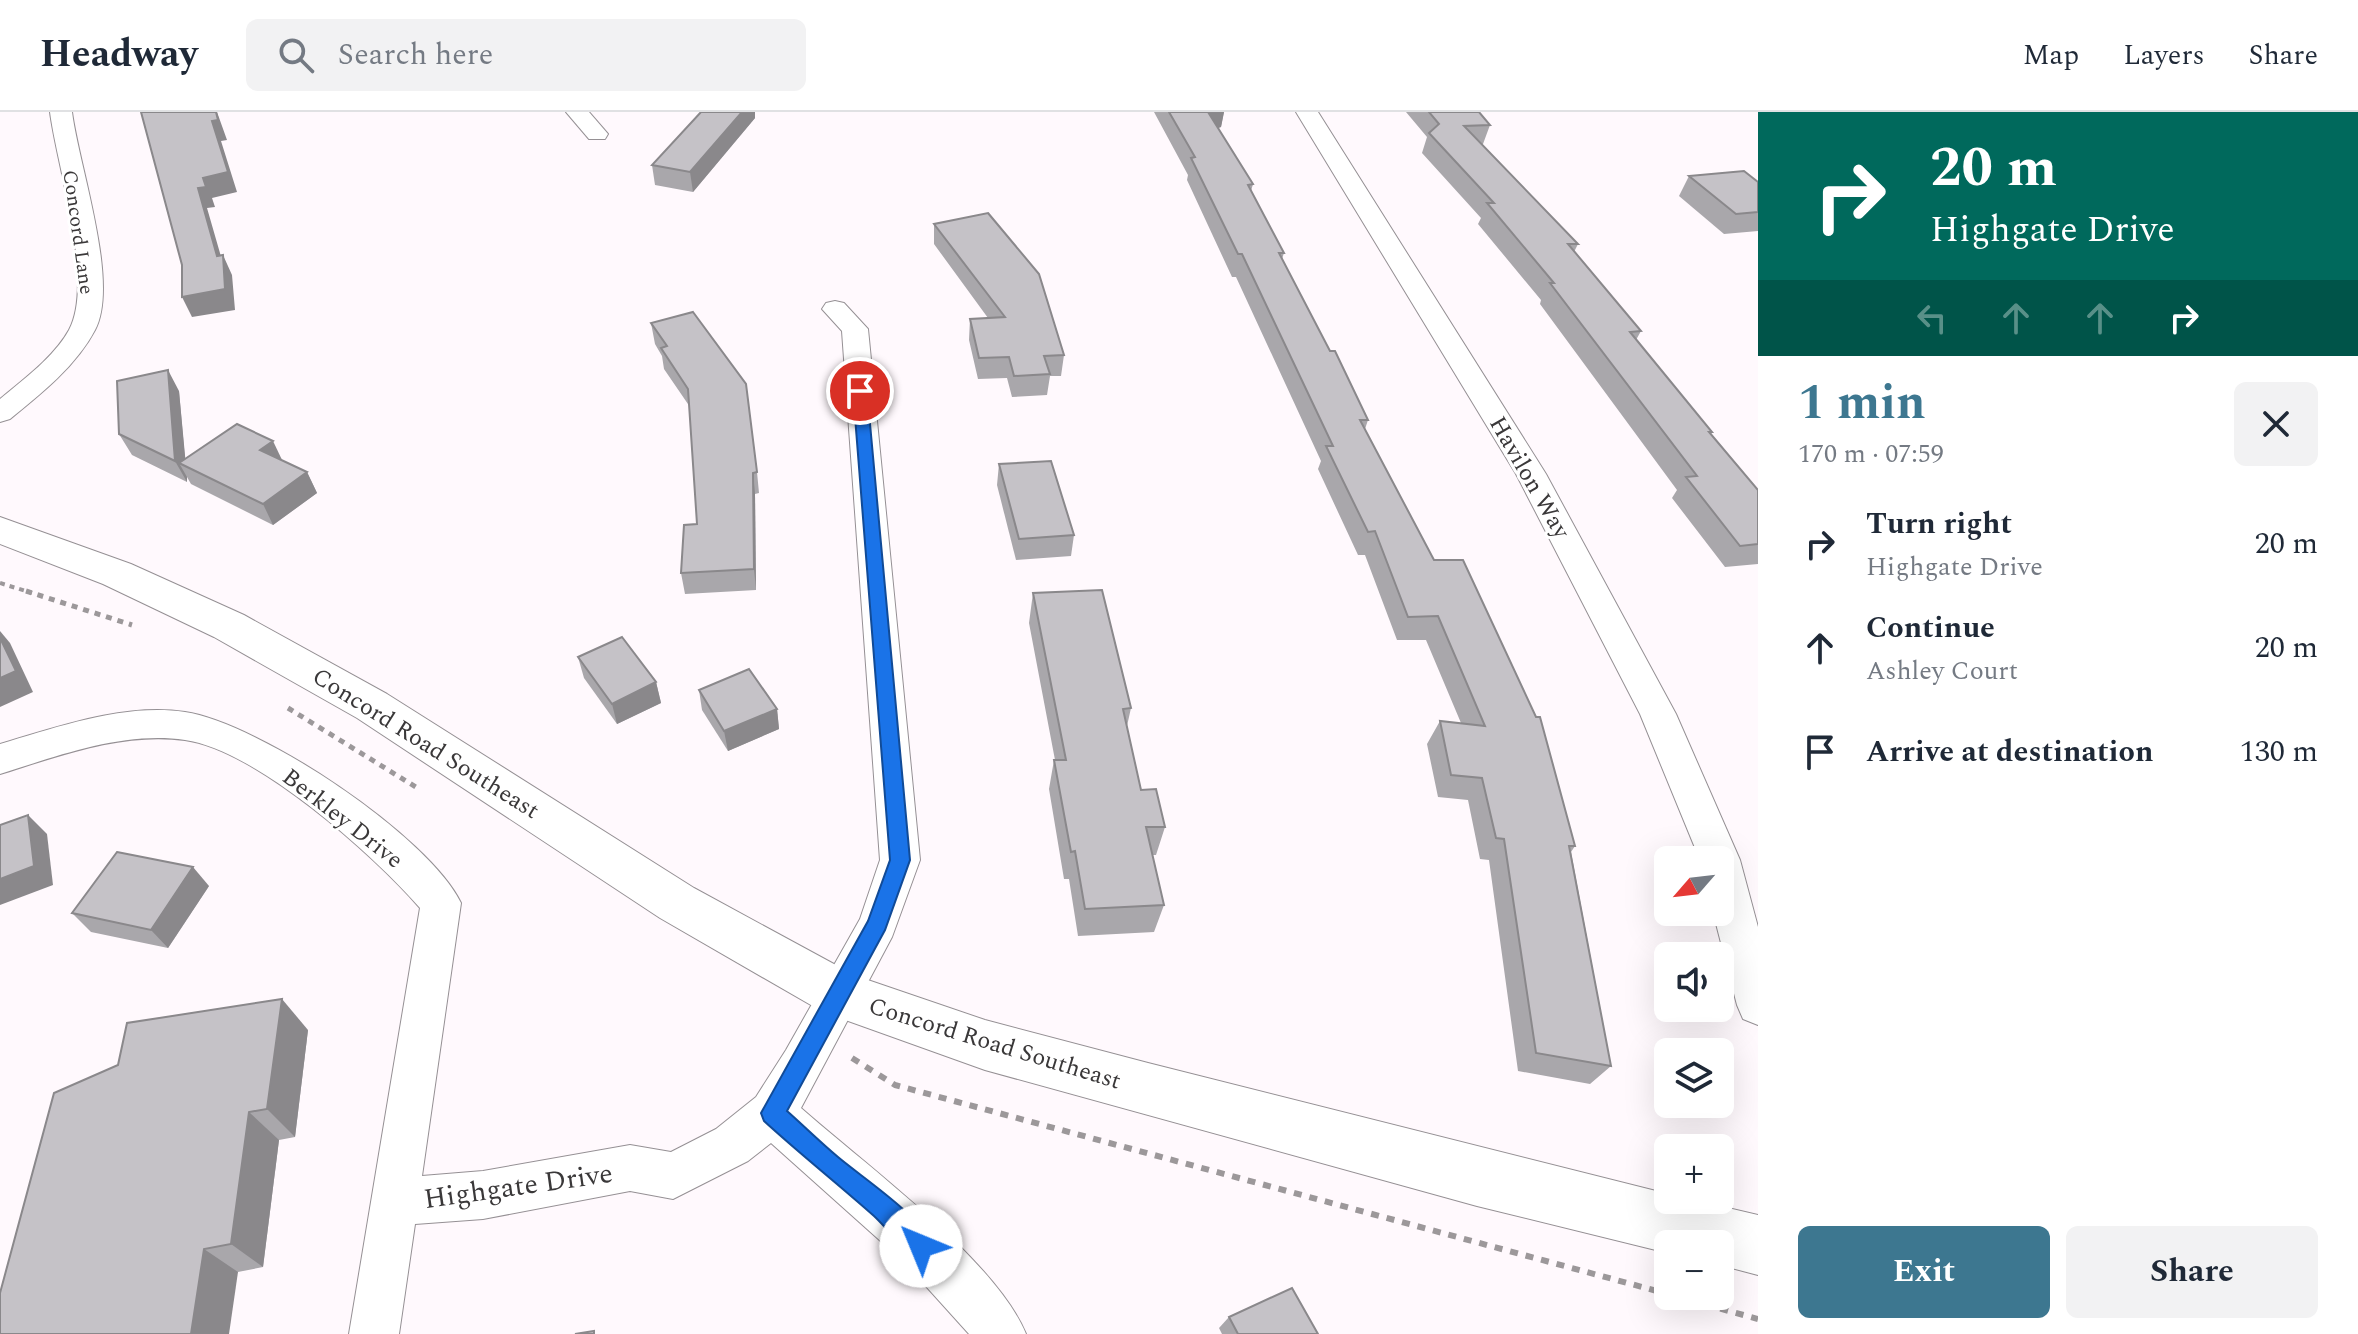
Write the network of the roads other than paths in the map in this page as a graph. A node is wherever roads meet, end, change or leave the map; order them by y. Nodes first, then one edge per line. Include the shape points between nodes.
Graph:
1 (61, 112) edge
2 (577, 112) edge
3 (1307, 112) edge
4 (597, 134) dead end
5 (835, 309) dead end
6 (0, 413) edge
7 (0, 530) edge
8 (0, 759) edge
9 (1714, 846) edge
10 (1734, 913) edge
11 (841, 995) junction
12 (1758, 1005) edge
13 (772, 1113) junction
14 (395, 1202) junction
15 (1758, 1245) edge
16 (374, 1334) edge
17 (1001, 1334) edge

1 - 6 street, Concord Lane via 85,250 87,321 35,385
2 - 4 street
3 - 9 street, Havilon Way via 1531,474 1658,714
5 - 11 street, Highgate Drive via 855,329 900,860 878,924
7 - 11 street, Concord Road Southeast via 117,574 229,626 372,706 677,903
8 - 14 street, Berkley Drive via 85,734 155,725 188,726 232,739 393,852 441,903
10 - 12 street, Havilon Way
11 - 13 street, Highgate Drive
11 - 15 street, Concord Road Southeast via 985,1045 1148,1090
13 - 14 street, Highgate Drive via 732,1145 673,1176 630,1168 483,1195
13 - 17 street via 883,1208 977,1302
14 - 16 street, Berkley Drive

